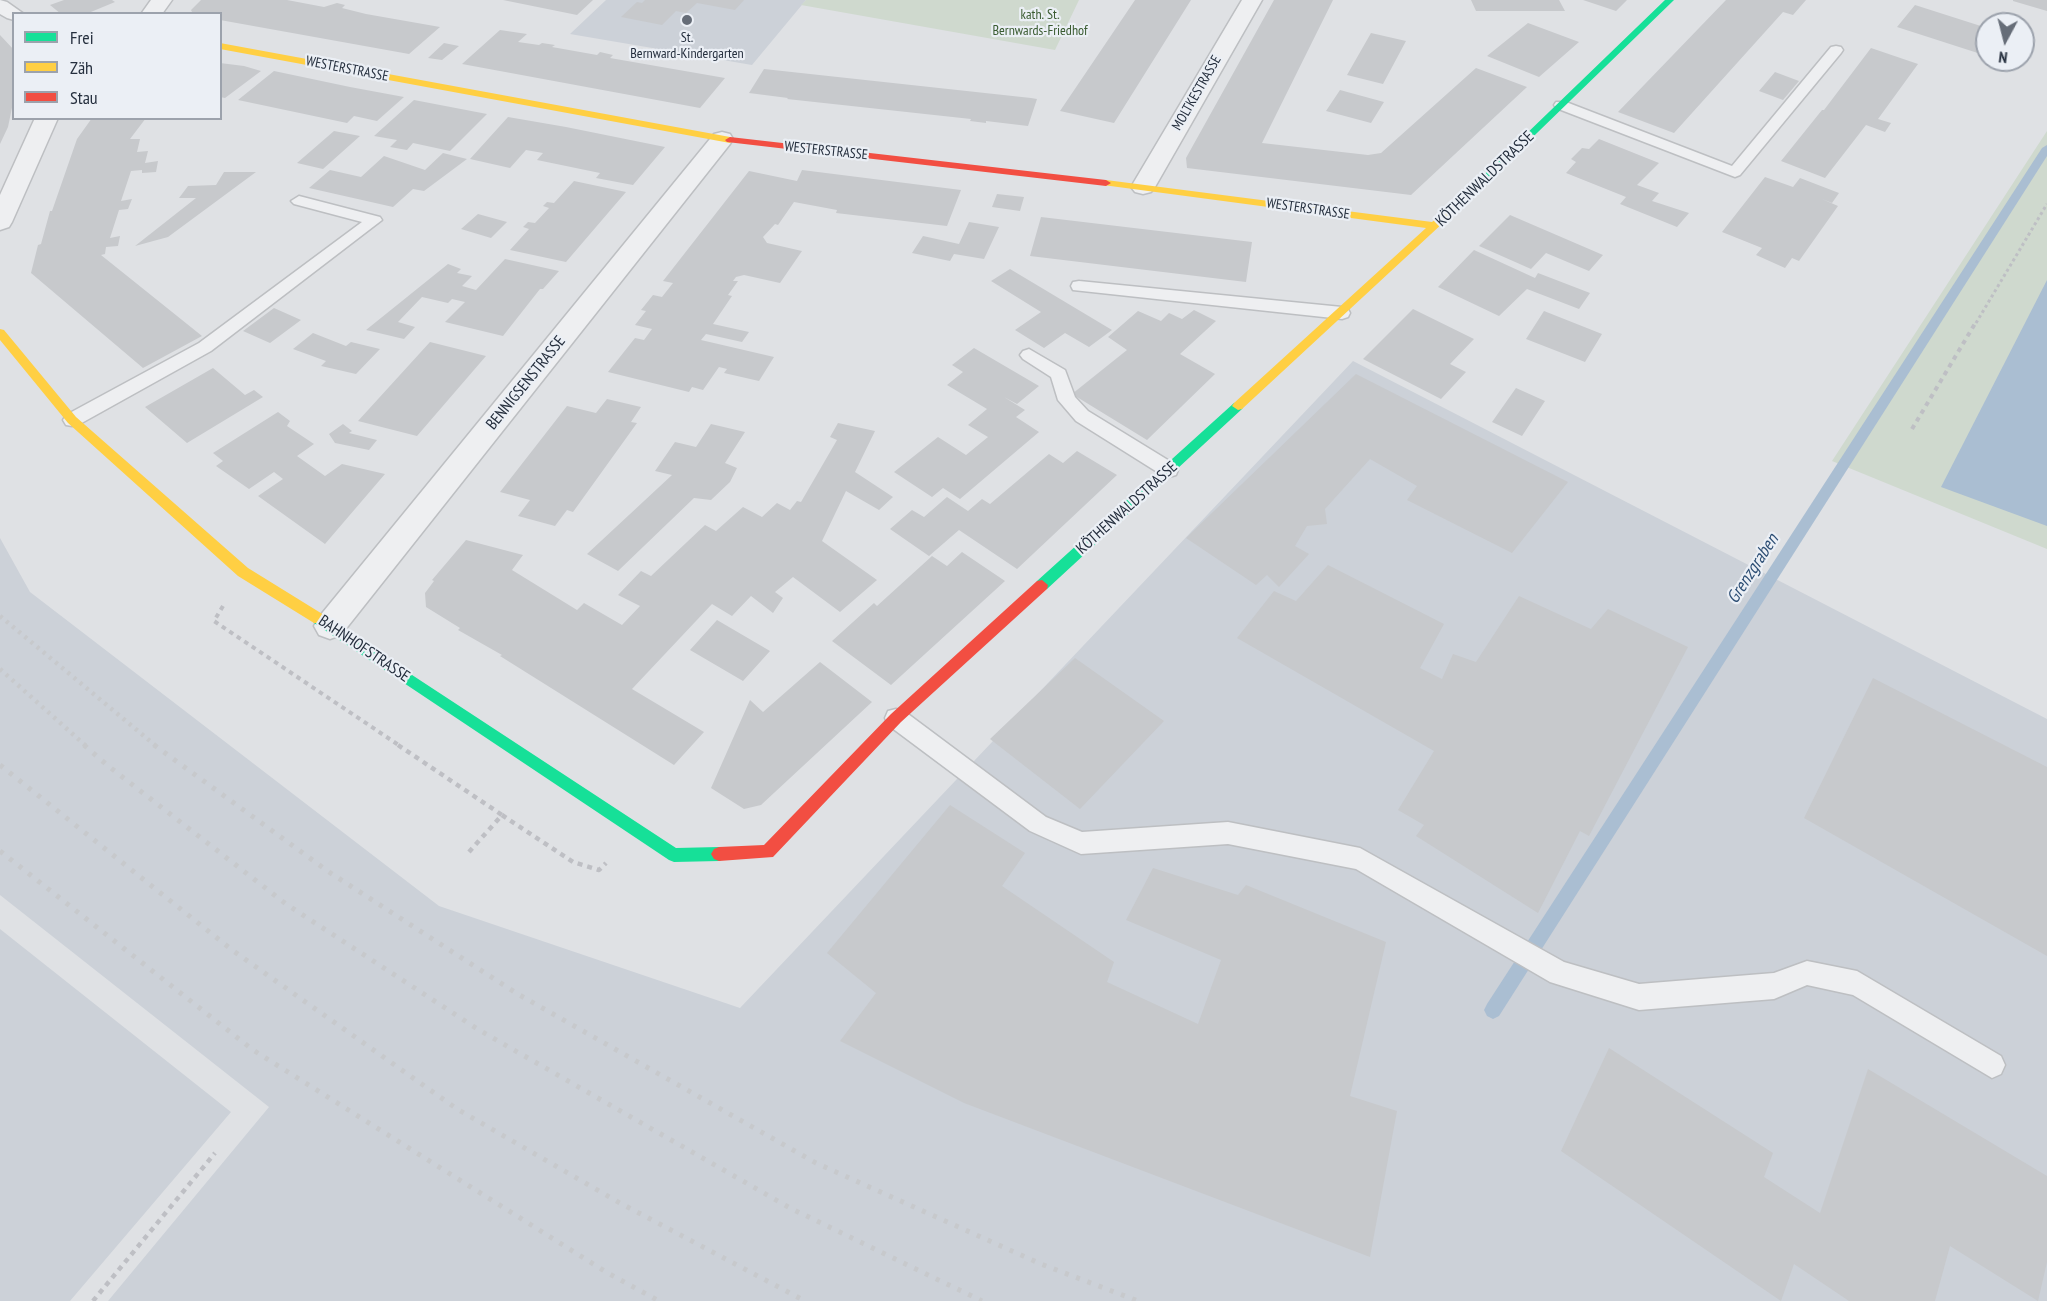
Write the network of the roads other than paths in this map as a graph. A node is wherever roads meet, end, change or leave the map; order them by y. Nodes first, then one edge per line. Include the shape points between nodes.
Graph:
1 (162, 0) edge
2 (1252, 0) edge
3 (1670, 0) edge
4 (153, 12) edge
5 (222, 46) edge
6 (1836, 50) dead end
7 (1561, 105) junction
8 (46, 120) edge
9 (722, 139) junction
10 (1143, 186) junction
11 (299, 201) dead end
12 (0, 222) edge
13 (1436, 226) junction
14 (1079, 286) dead end
15 (1342, 313) junction
16 (0, 333) edge
17 (1029, 355) dead end
18 (72, 420) junction
19 (1169, 470) junction
20 (330, 626) junction
21 (896, 718) junction
22 (674, 855) joint
23 (1992, 1065) dead end

1 - 4 street
2 - 10 street, MOLTKESTRASSE
3 - 7 street, KÖTHENWALDSTRASSE
5 - 9 street, WESTERSTRASSE
6 - 7 lane via 1735,171
7 - 13 street, KÖTHENWALDSTRASSE
8 - 12 street
9 - 10 street, WESTERSTRASSE
9 - 20 street, BENNIGSENSTRASSE
10 - 13 street, WESTERSTRASSE
11 - 18 lane via 374,220 206,347
13 - 15 street, KÖTHENWALDSTRASSE
14 - 15 lane
15 - 19 street, KÖTHENWALDSTRASSE
16 - 18 street, BAHNHOFSTRASSE
17 - 19 lane via 1059,374 1067,400 1082,416
18 - 20 street, BAHNHOFSTRASSE via 243,572
19 - 21 street, KÖTHENWALDSTRASSE
20 - 22 street, BAHNHOFSTRASSE
21 - 22 street, KÖTHENWALDSTRASSE via 768,852
21 - 23 lane via 1038,824 1081,843 1228,833 1360,859 1559,973 1639,997 1774,986 1808,974 1857,984

